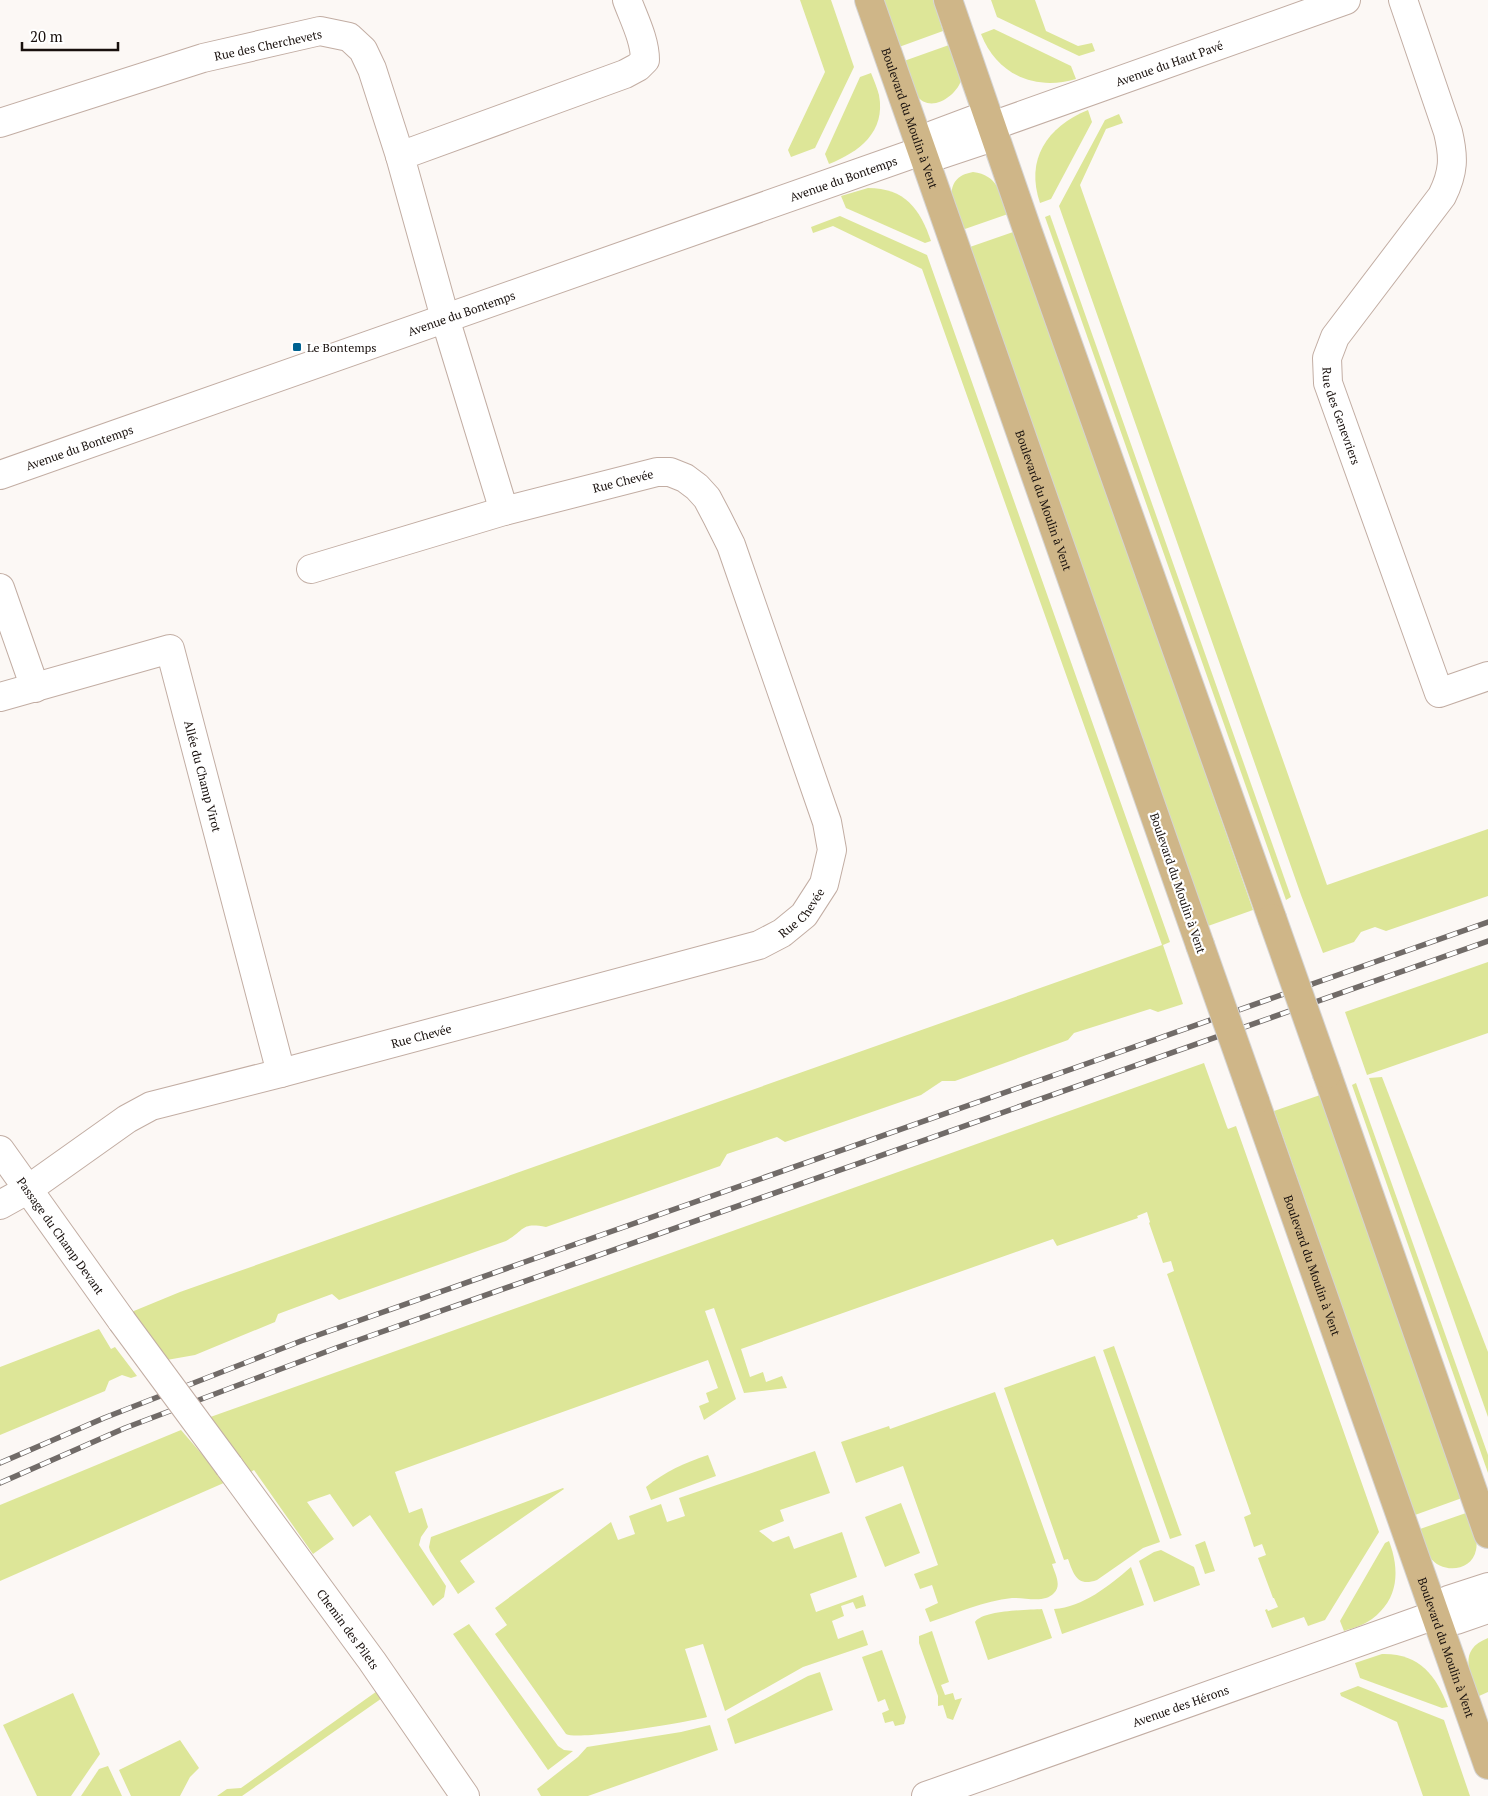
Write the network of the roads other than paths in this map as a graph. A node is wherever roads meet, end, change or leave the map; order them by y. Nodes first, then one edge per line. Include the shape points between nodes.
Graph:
1 (627, 0) edge
2 (869, 0) edge
3 (948, 0) edge
4 (1346, 0) edge
5 (1403, 0) edge
6 (0, 123) edge
7 (992, 126) junction
8 (921, 151) junction
9 (400, 156) junction
10 (445, 318) junction
11 (0, 475) edge
12 (504, 511) junction
13 (311, 569) dead end
14 (0, 588) edge
15 (1488, 676) edge
16 (35, 688) junction
17 (0, 697) edge
18 (281, 1073) junction
19 (0, 1150) edge
20 (27, 1190) junction
21 (0, 1206) edge
22 (229, 1466) joint
23 (1488, 1534) edge
24 (1488, 1587) edge
25 (1488, 1609) edge
26 (1435, 1615) junction
27 (1488, 1765) edge
28 (465, 1796) edge
29 (926, 1796) edge

1 - 9 street via 645,54 645,60 638,67
2 - 8 main road, Boulevard du Moulin à Vent
3 - 7 main road
4 - 7 street, Avenue du Haut Pavé
5 - 15 street, Rue des Genevriers via 1448,132 1452,171 1442,196 1335,337 1327,358 1328,383 1439,693
6 - 9 street, Rue des Cherchevets via 203,58 320,31 349,37 363,50 372,68
7 - 8 street via 973,120 933,135
7 - 23 main road, bridge
8 - 10 street, Avenue du Bontemps
8 - 26 main road, Boulevard du Moulin à Vent, bridge
9 - 10 street, Rue des Cherchevets
10 - 11 street, Avenue du Bontemps
10 - 12 street
12 - 13 street, Rue Chevée
12 - 18 street, Rue Chevée via 657,472 670,472 685,478 707,498 731,545 827,822 832,850 824,884 804,915 782,933 759,945
14 - 16 street
16 - 17 street, Allée du Champ Virot
16 - 18 street, Allée du Champ Virot via 170,649
18 - 20 street, Rue Chevée via 151,1106 127,1119
19 - 20 street, Passage du Champ Devant
20 - 21 street, Rue Chevée
20 - 22 street, Passage du Champ Devant, bridge
22 - 28 street, Chemin des Pilets via 372,1661
24 - 26 street via 1448,1600
25 - 26 street via 1456,1620
26 - 27 main road, Boulevard du Moulin à Vent
26 - 29 street, Avenue des Hérons

